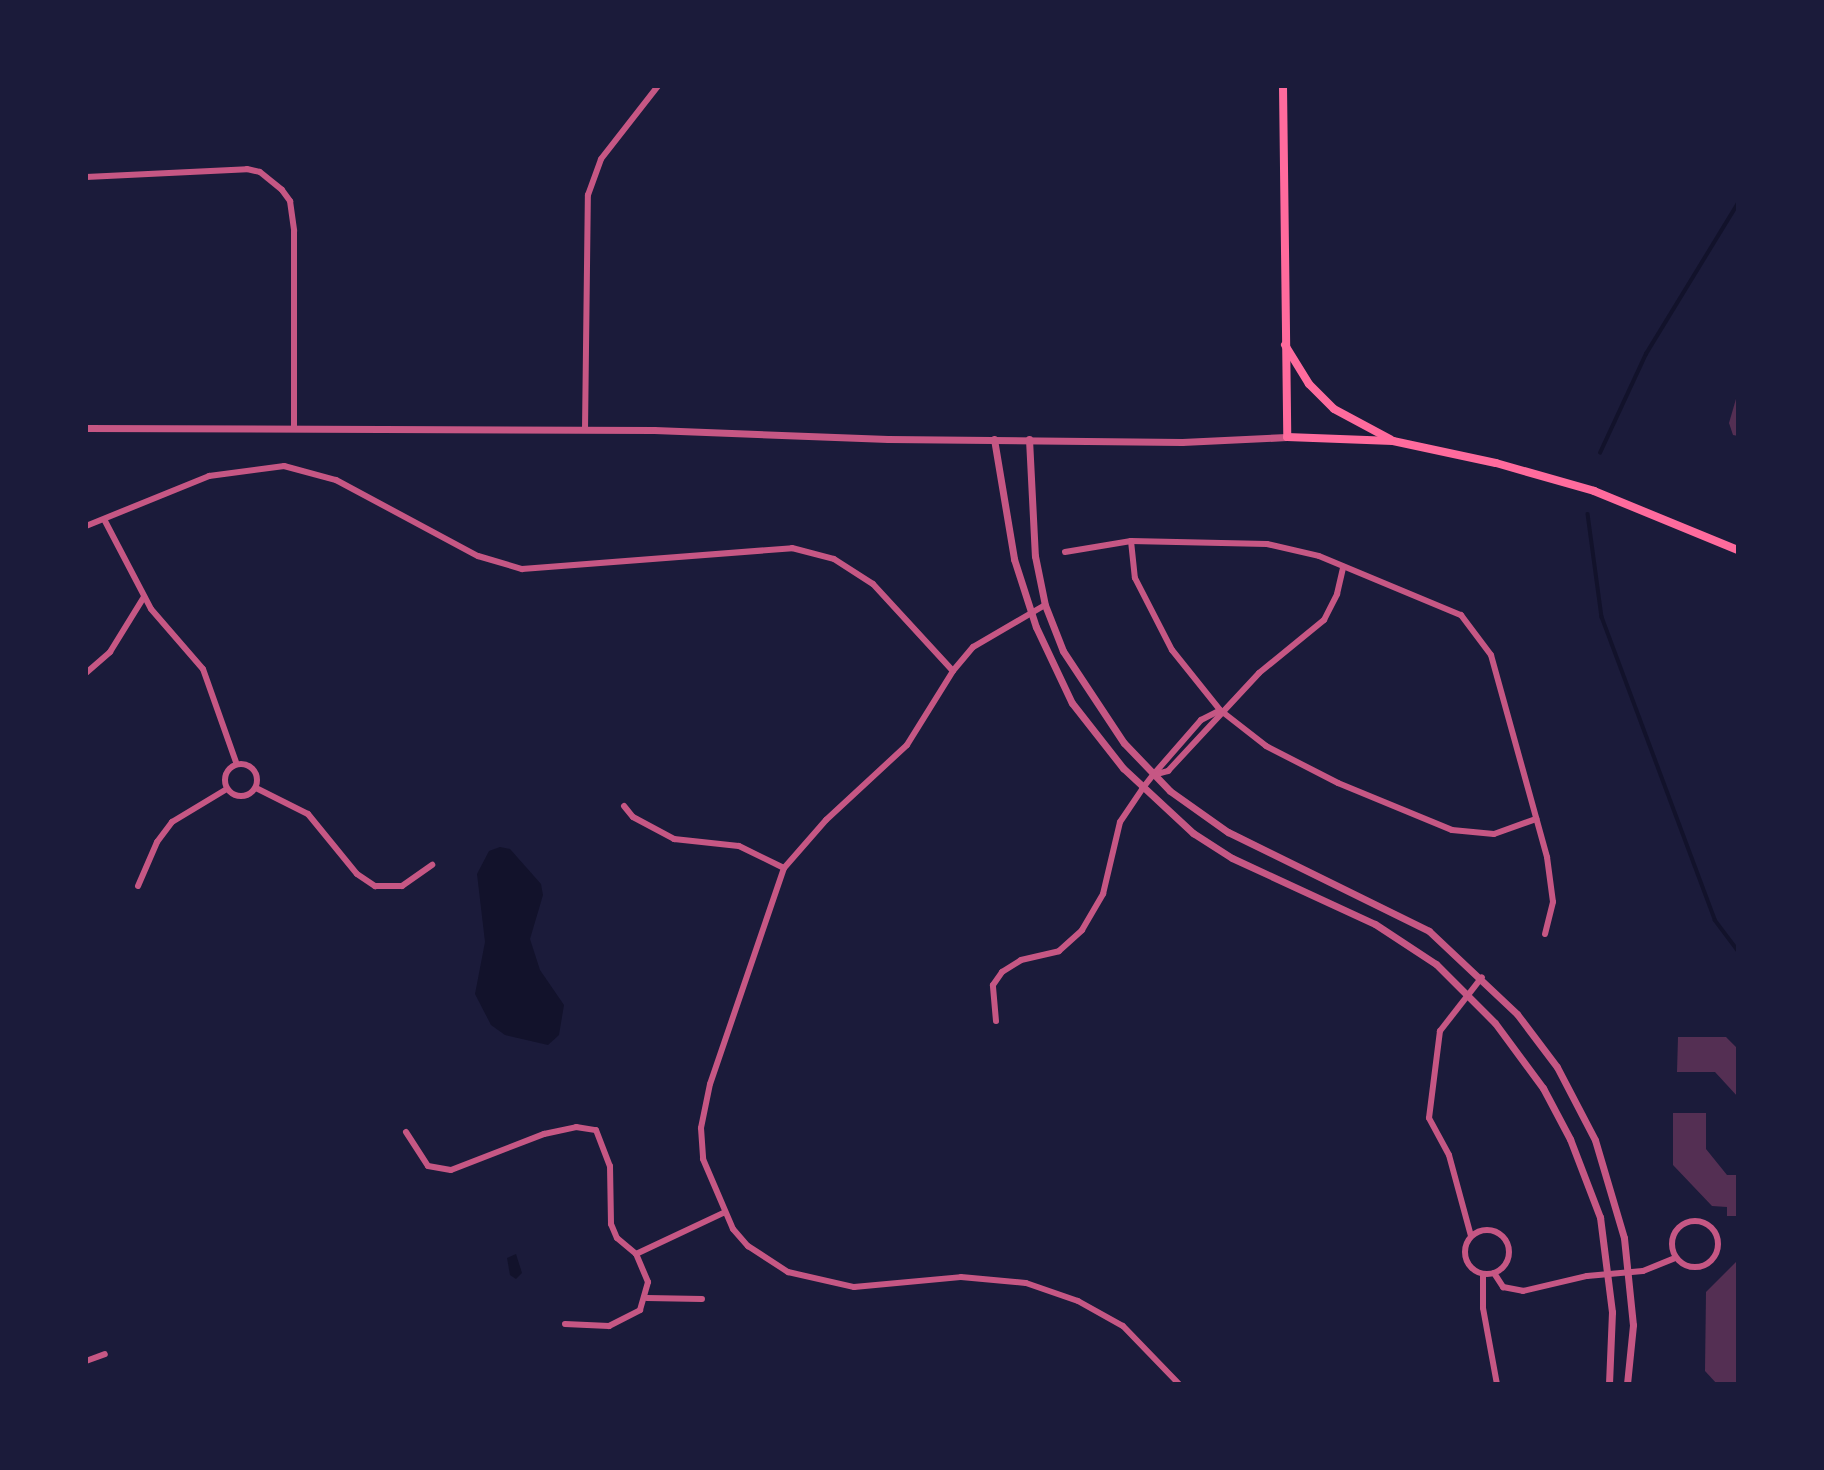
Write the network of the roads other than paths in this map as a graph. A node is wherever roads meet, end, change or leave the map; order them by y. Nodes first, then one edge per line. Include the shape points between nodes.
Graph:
1 (658, 86) edge
2 (1283, 86) edge
3 (86, 177) edge
4 (1285, 345) junction
5 (86, 428) edge
6 (294, 429) junction
7 (585, 430) junction
8 (1287, 437) junction
9 (994, 439) junction
10 (1029, 439) junction
11 (1393, 441) junction
12 (106, 521) junction
13 (86, 526) edge
14 (1131, 541) junction
15 (1738, 550) edge
16 (1065, 552) dead end
17 (1343, 567) junction
18 (144, 597) junction
19 (1045, 605) junction
20 (1030, 614) junction
21 (953, 671) junction
22 (86, 673) edge
23 (1220, 710) junction
24 (236, 762) junction
25 (1153, 775) junction
26 (256, 788) junction
27 (1142, 789) junction
28 (225, 790) junction
29 (624, 806) dead end
30 (1536, 819) junction
31 (432, 865) dead end
32 (784, 868) junction
33 (138, 886) dead end
34 (1545, 934) dead end
35 (1482, 977) junction
36 (1468, 994) junction
37 (996, 1021) dead end
38 (405, 1132) dead end
39 (723, 1213) junction
40 (1471, 1236) junction
41 (636, 1254) junction
42 (1676, 1258) junction
43 (1494, 1273) junction
44 (1629, 1273) junction
45 (1483, 1274) junction
46 (1610, 1276) junction
47 (647, 1298) junction
48 (702, 1299) dead end
49 (565, 1324) dead end
50 (106, 1354) dead end
51 (86, 1361) edge
52 (1180, 1384) edge
53 (1497, 1384) edge
54 (1609, 1384) edge
55 (1627, 1384) edge

1 - 7 street via 601,159 588,195
2 - 4 main road
3 - 6 street via 247,169 260,172 282,190 290,201 294,232
4 - 8 main road
4 - 11 main road via 1309,384 1334,408
5 - 6 street
6 - 7 street
7 - 9 street
8 - 10 street via 1182,442
8 - 11 main road
9 - 10 street
9 - 20 street via 1014,559
10 - 19 street via 1035,556
11 - 15 main road via 1594,491
12 - 13 street
12 - 18 street
12 - 21 street via 209,476 284,467 336,480 478,556 522,569 771,548 814,552 855,569 873,584
14 - 16 street
14 - 17 street via 1267,544
14 - 23 street via 1135,578 1151,616
17 - 23 street via 1324,620
17 - 30 street via 1451,608 1478,632 1491,655
18 - 22 street via 110,652
18 - 24 street via 203,669
19 - 20 street
19 - 25 street via 1063,651 1094,701
20 - 21 street via 983,639
20 - 27 street via 1072,703
21 - 32 street via 908,746 825,820
23 - 25 street via 1201,720
23 - 25 street via 1207,731 1168,771
23 - 30 street via 1287,758 1452,830 1494,834
24 - 26 street via 251,769
24 - 28 street
25 - 27 street
25 - 35 street via 1228,832 1429,931
26 - 28 street via 241,797
26 - 31 street via 308,814 357,874 375,886 402,886
27 - 36 street via 1232,858 1396,936
27 - 37 street via 1115,835 1109,877 1097,907 1059,951 1021,960 1002,972 993,985
28 - 33 street via 172,822 157,842
29 - 32 street via 633,817 674,839 739,846
30 - 34 street via 1552,886
32 - 39 street via 703,1113 703,1158
35 - 36 street
35 - 44 street via 1534,1034 1584,1114 1610,1180
36 - 40 street via 1437,1040 1429,1118 1449,1154
36 - 46 street via 1543,1088 1570,1139 1600,1217
38 - 41 street via 428,1166 451,1170 544,1135 576,1127 596,1130 610,1166 611,1224 617,1238
39 - 41 street
39 - 52 street via 748,1246 767,1261 810,1280 854,1287 983,1277 1057,1293 1123,1326
40 - 43 street via 1493,1231 1507,1243 1508,1261
40 - 45 street via 1465,1253 1468,1264
41 - 47 street via 648,1282
42 - 42 street via 1689,1266 1704,1265 1718,1248 1715,1233 1704,1223 1682,1225 1673,1236
42 - 44 street
43 - 45 street
43 - 46 street via 1503,1287 1523,1291 1587,1276
44 - 46 street
44 - 55 street via 1633,1325
45 - 53 street via 1483,1308
46 - 54 street
47 - 48 street
47 - 49 street via 640,1310 620,1323 598,1328
50 - 51 street

